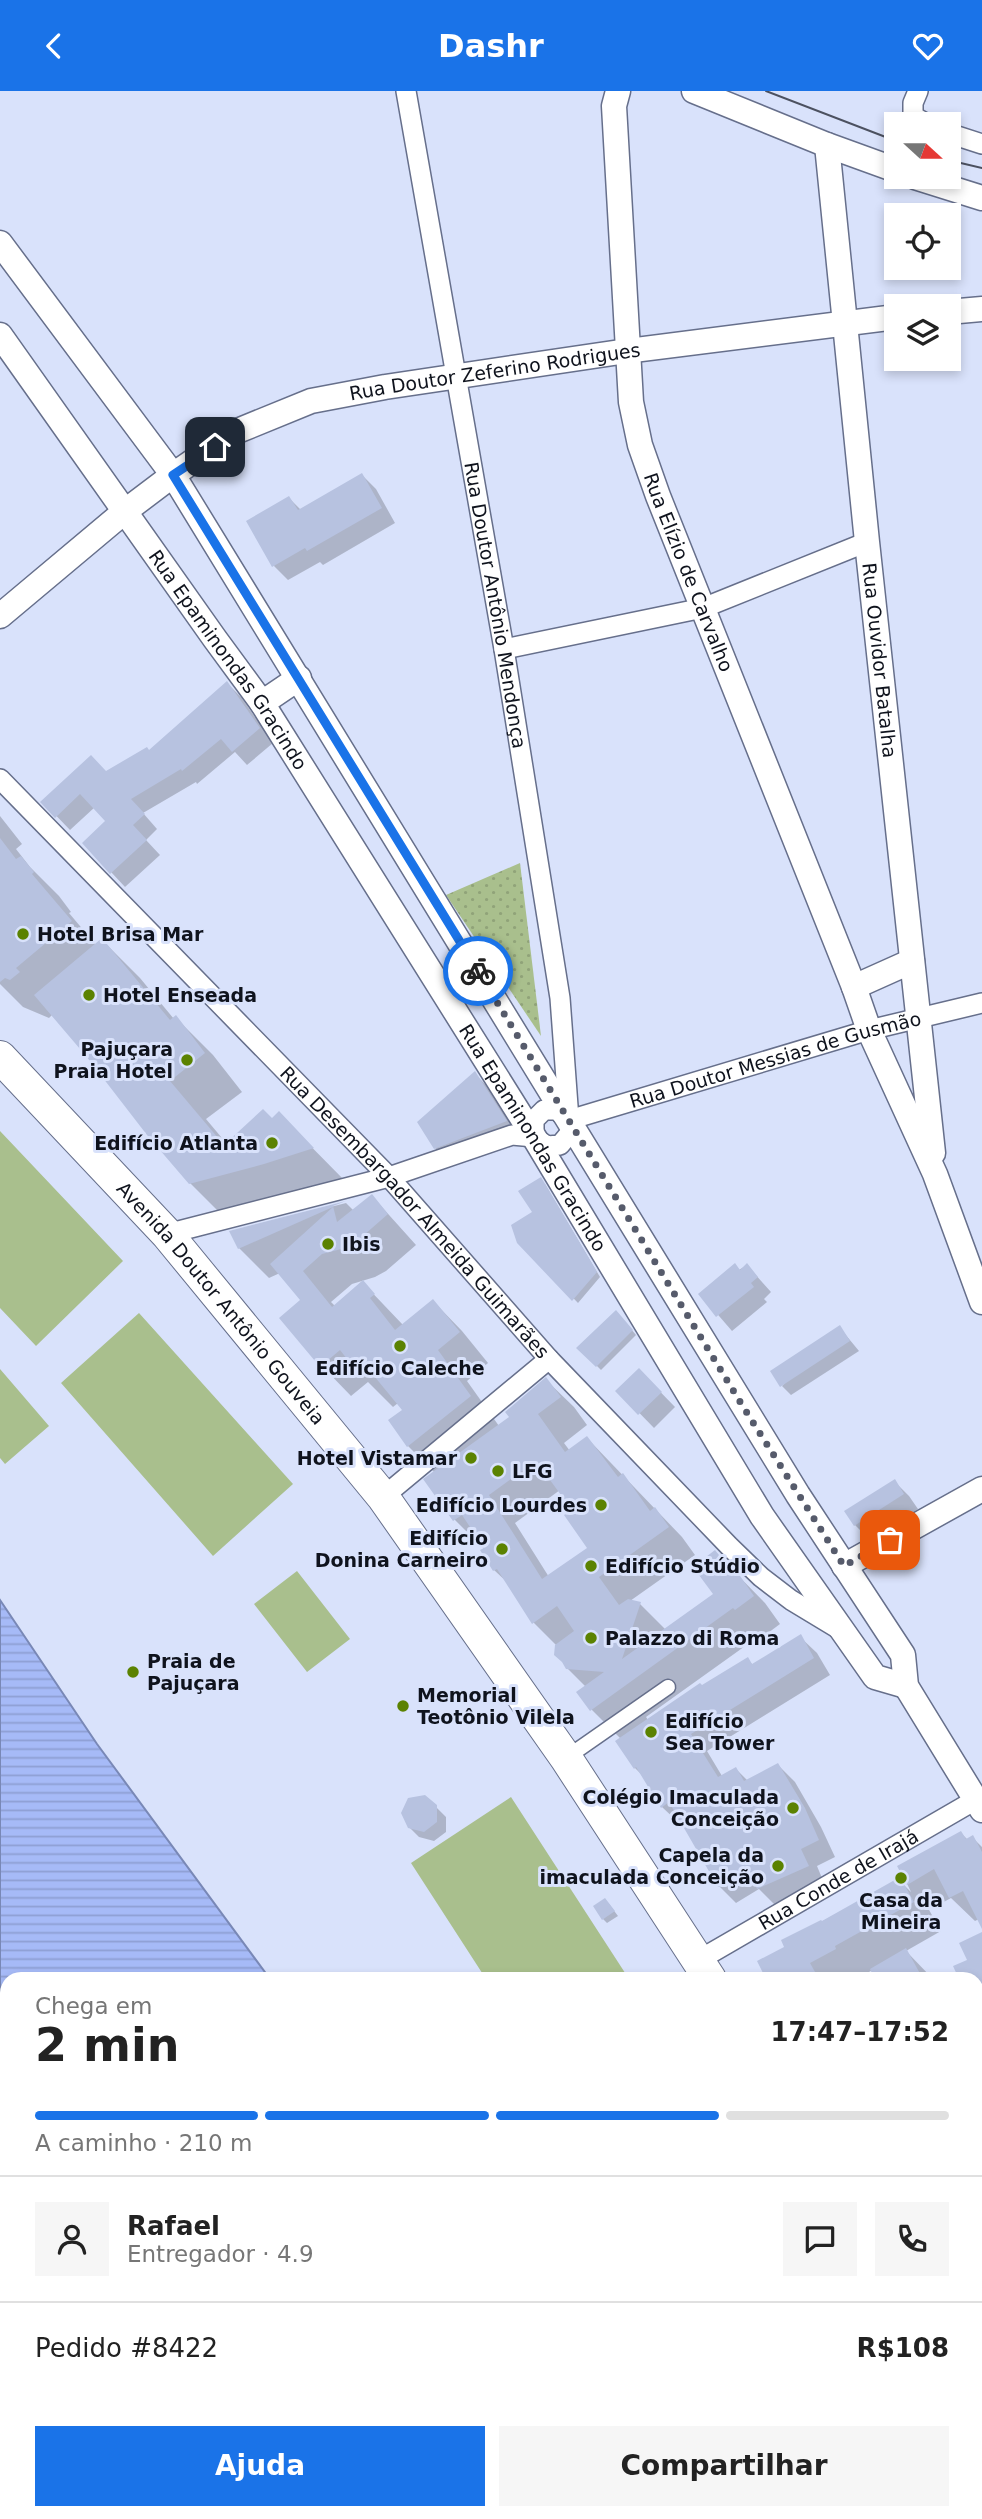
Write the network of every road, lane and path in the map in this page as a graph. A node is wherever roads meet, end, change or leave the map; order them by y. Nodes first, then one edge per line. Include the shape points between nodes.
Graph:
1 (406, 91) edge
2 (618, 91) edge
3 (694, 91) edge
4 (918, 91) edge
5 (913, 112) edge
6 (961, 137) edge
7 (982, 144) edge
8 (827, 145) junction
9 (884, 166) edge
10 (953, 189) edge
11 (982, 198) edge
12 (0, 243) edge
13 (982, 309) edge
14 (961, 311) edge
15 (884, 318) edge
16 (846, 322) junction
17 (0, 335) edge
18 (627, 351) junction
19 (456, 376) junction
20 (173, 475) junction
21 (124, 512) junction
22 (867, 542) junction
23 (703, 608) junction
24 (0, 616) edge
25 (504, 649) junction
26 (299, 678) junction
27 (262, 703) junction
28 (0, 779) edge
29 (912, 961) junction
30 (854, 986) junction
31 (982, 1003) edge
32 (919, 1016) junction
33 (869, 1030) junction
34 (0, 1057) edge
35 (569, 1120) junction
36 (534, 1137) junction
37 (935, 1174) junction
38 (389, 1177) junction
39 (167, 1234) junction
40 (982, 1302) edge
41 (549, 1359) junction
42 (982, 1489) edge
43 (383, 1497) junction
44 (844, 1566) junction
45 (843, 1632) junction
46 (906, 1686) junction
47 (668, 1687) dead end
48 (566, 1758) junction
49 (979, 1804) edge
50 (705, 1970) edge

1 - 19 street, Rua Doutor Antônio Mendonça
2 - 18 street, Rua Elízio de Carvalho via 614,106
3 - 8 street
4 - 5 street
6 - 7 street
8 - 9 street
8 - 16 street, Rua Ouvidor Batalha
10 - 11 street
12 - 20 street, Rua Epaminondas Gracindo
13 - 14 street
15 - 16 street, Rua Doutor Zeferino Rodrigues
16 - 18 street, Rua Doutor Zeferino Rodrigues
16 - 22 street, Rua Ouvidor Batalha
17 - 21 street, Rua Epaminondas Gracindo
18 - 19 street, Rua Doutor Zeferino Rodrigues
18 - 23 street, Rua Elízio de Carvalho via 640,445
19 - 20 street, Rua Doutor Zeferino Rodrigues via 311,401 236,432
19 - 25 street, Rua Doutor Antônio Mendonça
20 - 21 street, Rua Doutor Zeferino Rodrigues
20 - 26 street, Rua Epaminondas Gracindo
21 - 24 street, Rua Doutor Zeferino Rodrigues
21 - 27 street, Rua Epaminondas Gracindo
22 - 23 street
22 - 29 street, Rua Ouvidor Batalha
23 - 25 street
23 - 30 street, Rua Elízio de Carvalho
25 - 35 street, Rua Doutor Antônio Mendonça via 560,998
26 - 27 street
26 - 35 street, Rua Epaminondas Gracindo
27 - 36 street, Rua Epaminondas Gracindo
28 - 38 street, Rua Desembargador Almeida Guimarães
29 - 30 street
29 - 32 street, Rua Ouvidor Batalha
30 - 33 street, Rua Elízio de Carvalho
31 - 32 street, Rua Doutor Messias de Gusmão
32 - 33 street, Rua Doutor Messias de Gusmão
32 - 37 street, Rua Ouvidor Batalha
33 - 35 street, Rua Doutor Messias de Gusmão
33 - 37 street, Rua Elízio de Carvalho
34 - 39 main road, Avenida Doutor Antônio Gouveia
35 - 36 street via 570,1133 560,1145 547,1146
35 - 36 street via 557,1110 544,1110 534,1120
35 - 44 street, Rua Epaminondas Gracindo
36 - 38 street via 512,1135
36 - 45 street, Rua Epaminondas Gracindo via 762,1516
37 - 40 street
38 - 39 street
38 - 41 street, Rua Desembargador Almeida Guimarães
39 - 43 main road, Avenida Doutor Antônio Gouveia
41 - 43 street
41 - 45 street, Rua Desembargador Almeida Guimarães via 761,1577
42 - 44 street
43 - 48 main road, Avenida Doutor Antônio Gouveia
44 - 46 street, Rua Epaminondas Gracindo via 903,1655
45 - 46 street, Rua Epaminondas Gracindo via 875,1677
46 - 49 street, Rua Epaminondas Gracindo
47 - 48 street
48 - 50 main road, Avenida Doutor Antônio Gouveia
49 - 50 street, Rua Conde de Irajá

